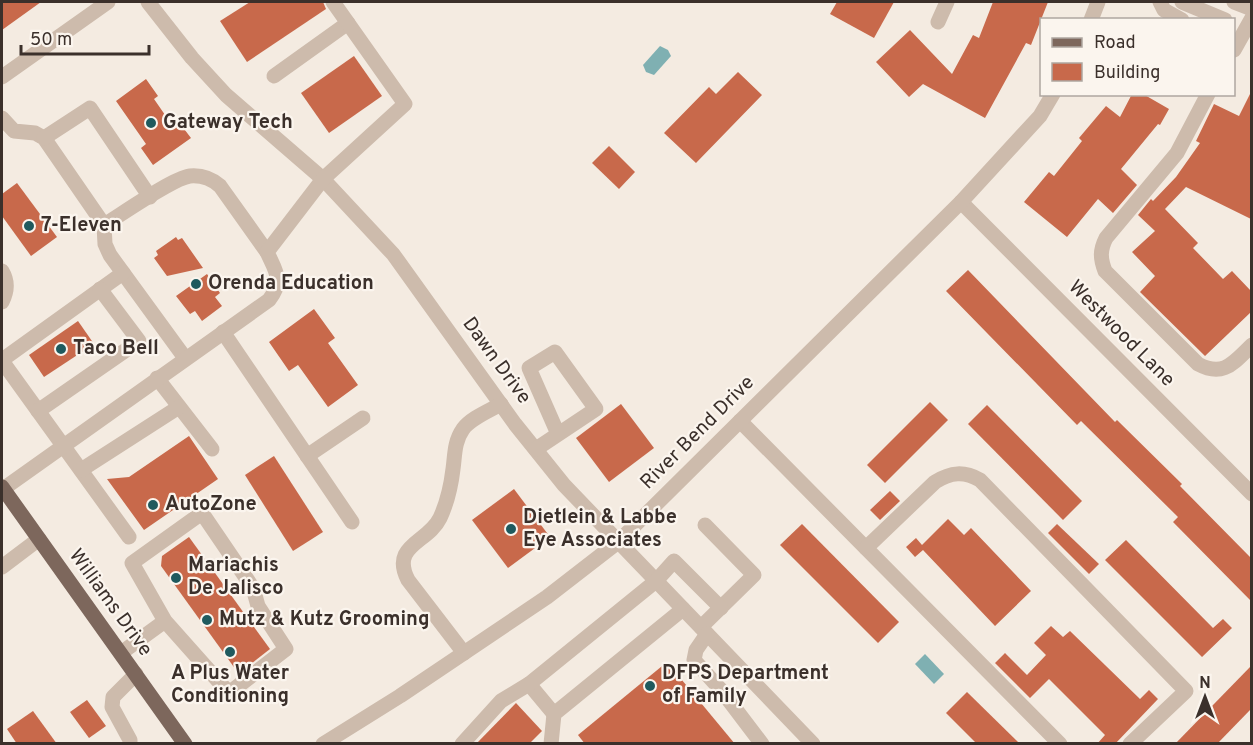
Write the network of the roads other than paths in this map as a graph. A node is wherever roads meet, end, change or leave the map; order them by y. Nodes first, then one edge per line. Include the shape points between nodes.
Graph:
1 (108, 2) edge
2 (148, 2) edge
3 (333, 2) edge
4 (947, 2) edge
5 (1098, 2) edge
6 (1160, 2) edge
7 (1182, 2) edge
8 (1234, 2) edge
9 (1251, 9) edge
10 (1203, 16) edge
11 (1091, 18) edge
12 (1178, 18) edge
13 (938, 22) dead end
14 (348, 23) junction
15 (1244, 23) edge
16 (1235, 45) edge
17 (274, 75) dead end
18 (2, 77) edge
19 (1052, 96) edge
20 (1207, 96) edge
21 (2, 118) edge
22 (8, 135) edge
23 (44, 138) junction
24 (323, 179) junction
25 (150, 197) junction
26 (961, 202) junction
27 (104, 225) junction
28 (267, 252) junction
29 (2, 272) edge
30 (123, 273) junction
31 (100, 289) junction
32 (2, 302) edge
33 (162, 327) junction
34 (223, 332) junction
35 (140, 341) junction
36 (1251, 345) edge
37 (185, 358) junction
38 (2, 361) edge
39 (157, 378) junction
40 (501, 404) junction
41 (179, 407) junction
42 (38, 411) junction
43 (363, 418) dead end
44 (740, 421) junction
45 (558, 434) junction
46 (64, 446) junction
47 (212, 449) dead end
48 (536, 449) junction
49 (307, 456) junction
50 (81, 470) junction
51 (2, 488) edge
52 (1251, 494) edge
53 (352, 522) dead end
54 (705, 525) dead end
55 (129, 537) dead end
56 (39, 539) junction
57 (618, 542) junction
58 (866, 548) junction
59 (2, 567) edge
60 (656, 581) junction
61 (721, 608) junction
62 (683, 609) junction
63 (165, 621) junction
64 (704, 631) junction
65 (121, 653) junction
66 (464, 653) junction
67 (135, 674) junction
68 (530, 684) junction
69 (554, 714) junction
70 (130, 744) edge
71 (185, 744) edge
72 (323, 744) edge
73 (462, 744) edge
74 (551, 744) edge
75 (762, 744) edge
76 (813, 744) edge
77 (1060, 744) edge
78 (1130, 744) edge

1 - 18 street
2 - 24 street, Dawn Drive via 226,94
3 - 14 street
4 - 13 street
5 - 11 street
6 - 12 street via 1164,10
7 - 10 street
8 - 9 street
14 - 17 street
14 - 24 street via 405,104
15 - 16 street
19 - 26 street, River Bend Drive via 1040,116
20 - 36 street via 1177,153 1106,238 1102,262 1104,271 1205,368 1229,367
21 - 22 street
22 - 23 street via 35,133
23 - 25 street via 90,108
23 - 27 street
24 - 28 street
24 - 40 street, Dawn Drive via 393,254
25 - 27 street
25 - 28 street via 181,178 202,176 213,180
26 - 44 street, River Bend Drive
26 - 52 street, Westwood Lane
27 - 30 street via 105,244
28 - 34 street via 278,276 276,290
29 - 32 street via 6,291
30 - 31 street
30 - 33 street
31 - 35 street
31 - 38 street
33 - 35 street
33 - 37 street
34 - 37 street
34 - 49 street
35 - 42 street
37 - 39 street
38 - 42 street
39 - 41 street
39 - 46 street
40 - 48 street, Dawn Drive
40 - 66 street via 464,427 453,455 448,494 435,528 408,548 403,561 408,580
41 - 47 street
41 - 50 street
42 - 46 street
43 - 49 street
44 - 57 street, River Bend Drive
44 - 58 street
45 - 45 street via 596,409 555,352 529,368
45 - 48 street
46 - 50 street
46 - 51 street
48 - 57 street, Dawn Drive
49 - 53 street
50 - 55 street
51 - 56 main road, Williams Drive
54 - 61 street via 753,575
56 - 59 street
56 - 65 main road, Williams Drive
57 - 60 street, Dawn Drive
57 - 66 street, River Bend Drive via 547,597
58 - 77 street
58 - 78 street via 945,476 962,473 980,480 1185,691
60 - 61 street via 674,561
60 - 62 street, Dawn Drive
60 - 68 street
61 - 64 street
62 - 64 street, Dawn Drive
62 - 69 street
63 - 63 street via 132,563 202,513 253,588 258,606 286,649 229,693
63 - 65 street
64 - 75 street via 694,660
64 - 76 street, Dawn Drive
65 - 67 main road, Williams Drive
66 - 72 street, River Bend Drive
67 - 70 street via 113,697 112,707
67 - 71 main road, Williams Drive
68 - 69 street
68 - 73 street via 501,701
69 - 74 street

